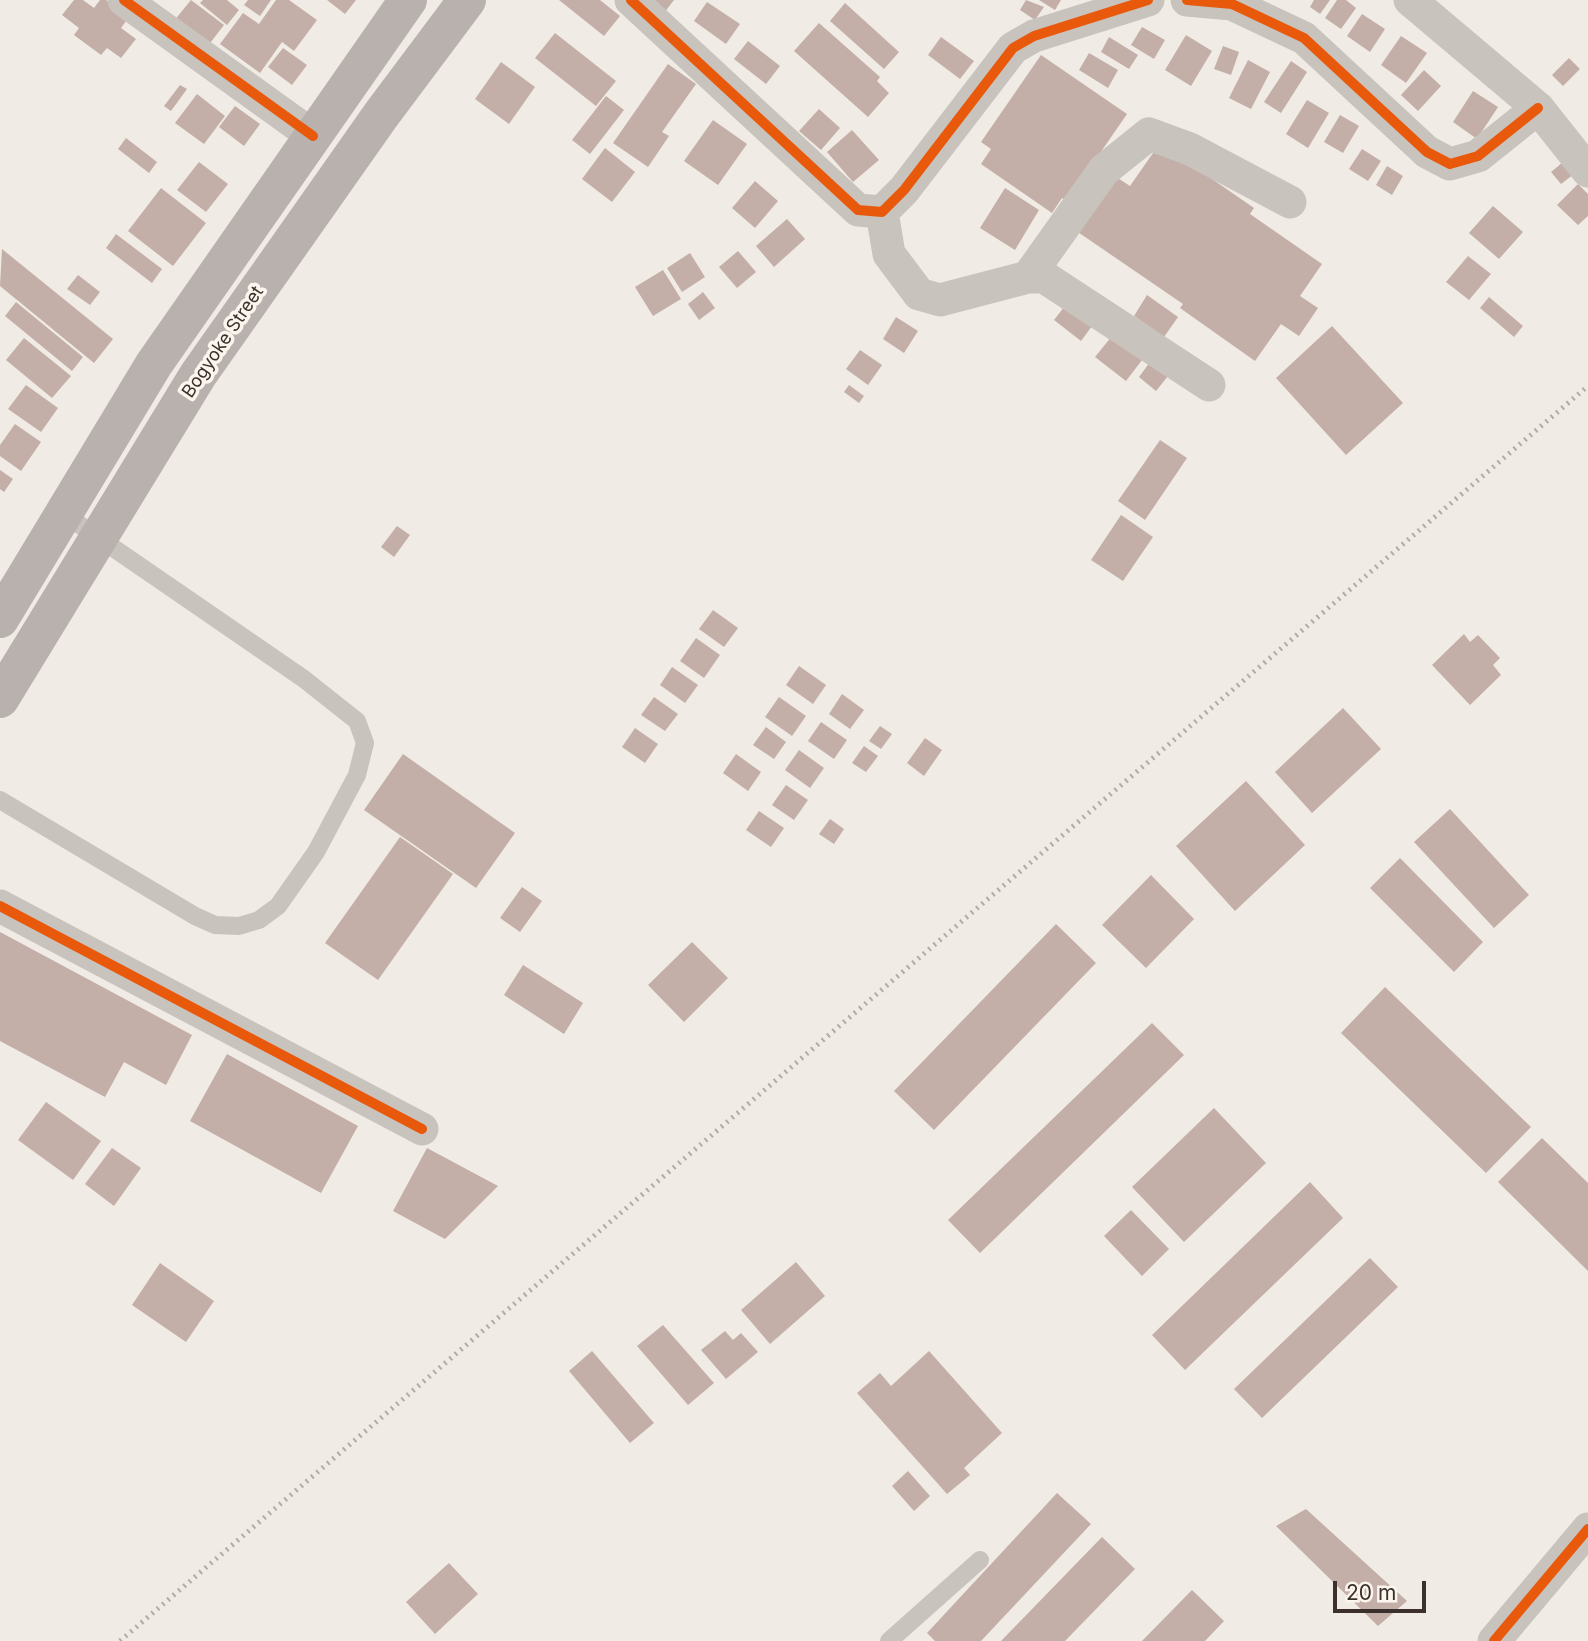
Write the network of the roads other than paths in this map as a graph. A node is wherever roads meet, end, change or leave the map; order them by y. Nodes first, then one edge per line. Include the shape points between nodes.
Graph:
1 (124, 0) edge
2 (408, 0) edge
3 (467, 0) edge
4 (631, 0) edge
5 (1148, 0) edge
6 (1187, 0) edge
7 (1410, 0) edge
8 (1538, 108) junction
9 (313, 136) junction
10 (1588, 171) edge
11 (1290, 202) dead end
12 (882, 212) junction
13 (1028, 277) junction
14 (1209, 385) dead end
15 (64, 514) junction
16 (96, 537) junction
17 (0, 620) edge
18 (10, 663) edge
19 (0, 699) edge
20 (0, 800) edge
21 (0, 906) edge
22 (422, 1129) dead end
23 (1588, 1529) edge
24 (980, 1560) dead end
25 (889, 1641) edge
26 (1494, 1641) edge

1 - 9 street
2 - 9 main road
3 - 16 main road, Bogyoke Street via 198,375
4 - 12 street via 858,210
5 - 12 street via 1034,36 1013,48
6 - 8 street via 1232,4 1304,38 1427,152 1450,164 1478,156
7 - 8 street
8 - 10 street
9 - 15 main road via 154,364
11 - 13 street via 1190,149 1149,134 1104,170
12 - 13 street via 889,254 919,294 940,300
13 - 14 street via 1044,277
15 - 16 lane
15 - 17 main road
16 - 18 main road, Bogyoke Street
16 - 20 lane via 304,679 357,721 365,743 358,775 316,852 278,906 259,920 239,926 215,925 195,916
18 - 19 main road, Bogyoke Street
21 - 22 street
23 - 26 street
24 - 25 lane

